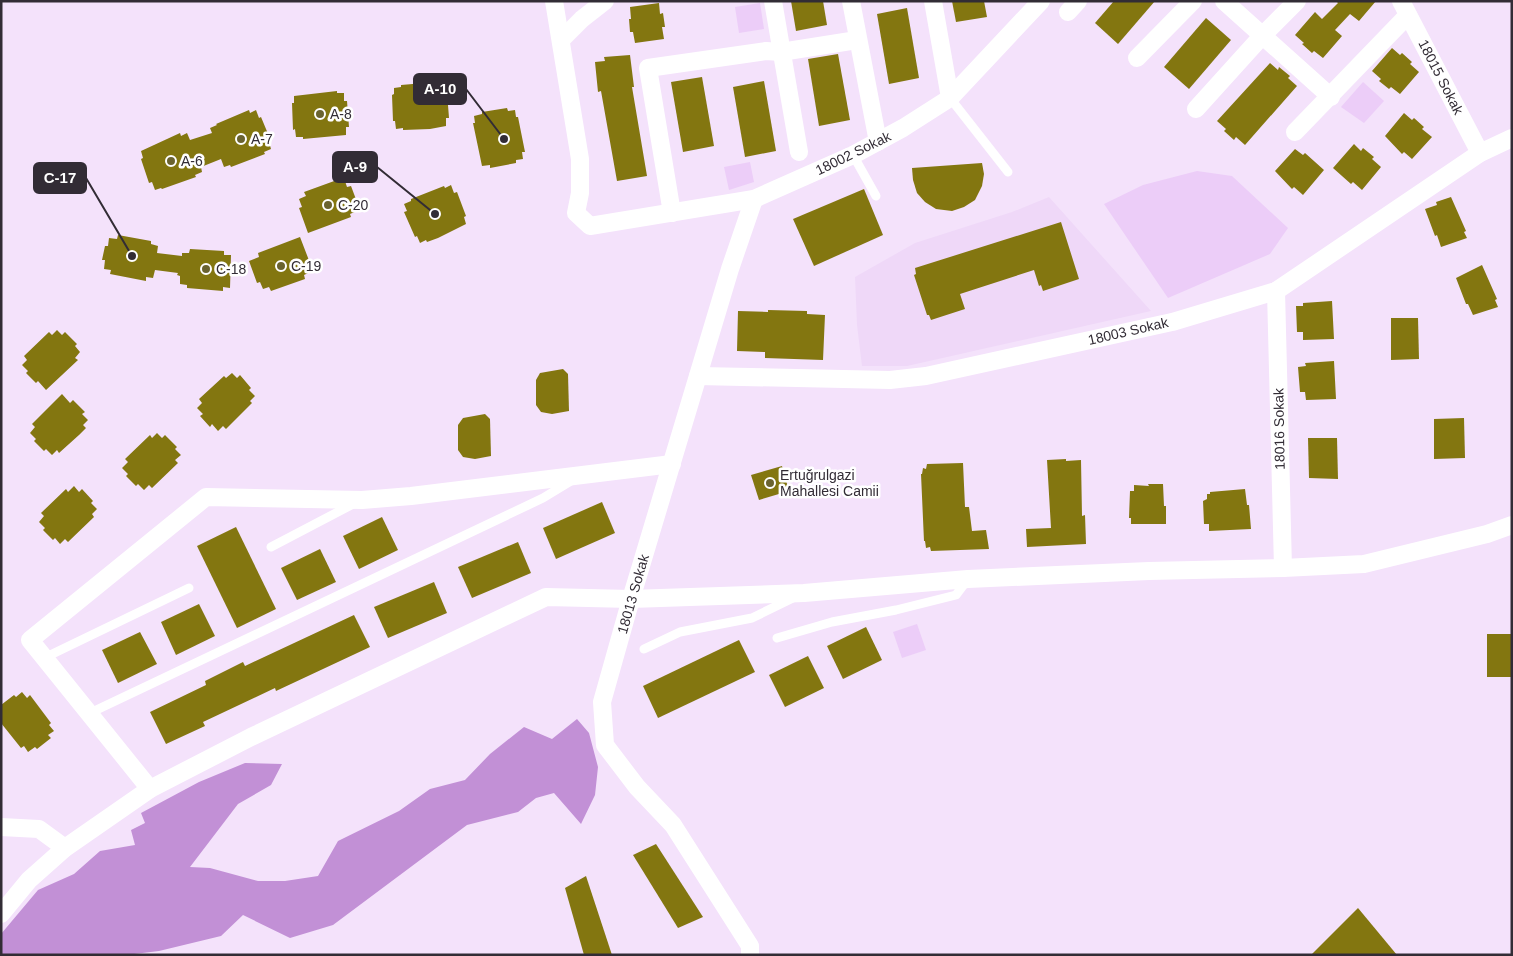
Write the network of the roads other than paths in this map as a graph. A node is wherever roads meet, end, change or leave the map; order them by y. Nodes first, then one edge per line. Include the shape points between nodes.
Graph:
1 (554, 1) edge
2 (605, 1) edge
3 (773, 1) edge
4 (851, 1) edge
5 (933, 1) edge
6 (1041, 1) edge
7 (1193, 1) edge
8 (1224, 1) edge
9 (1296, 1) edge
10 (1405, 8) edge
11 (1262, 36) junction
12 (561, 40) junction
13 (857, 40) junction
14 (781, 52) junction
15 (1137, 58) dead end
16 (1331, 96) junction
17 (950, 98) junction
18 (1196, 109) dead end
19 (1295, 132) dead end
20 (1512, 138) edge
21 (878, 142) junction
22 (798, 152) dead end
23 (1480, 153) junction
24 (853, 155) junction
25 (1008, 172) dead end
26 (876, 196) dead end
27 (754, 199) junction
28 (672, 213) junction
29 (1276, 291) junction
30 (698, 376) junction
31 (672, 464) junction
32 (579, 476) junction
33 (362, 500) junction
34 (1512, 524) edge
35 (271, 547) dead end
36 (1283, 568) junction
37 (968, 579) junction
38 (189, 588) dead end
39 (804, 593) junction
40 (631, 599) junction
41 (777, 638) dead end
42 (644, 649) dead end
43 (44, 658) junction
44 (90, 713) junction
45 (150, 789) junction
46 (1, 827) edge
47 (65, 848) junction
48 (1, 914) edge
49 (750, 955) edge

1 - 12 street
2 - 12 street
3 - 14 street
4 - 13 street
5 - 17 street
6 - 17 street, 18002 Sokak
7 - 15 street
8 - 11 street
9 - 11 street
10 - 16 street
10 - 23 street, 18015 Sokak
11 - 16 street
11 - 18 street
12 - 28 street, 18002 Sokak via 580,159 580,193 576,213 590,226
13 - 14 street
13 - 21 street
14 - 22 street
14 - 28 street via 766,51 648,68
16 - 19 street
17 - 21 street, 18002 Sokak
17 - 25 lane
20 - 23 street, 18003 Sokak
21 - 24 street, 18002 Sokak
23 - 29 street, 18003 Sokak
24 - 26 lane
24 - 27 street, 18002 Sokak
27 - 28 street, 18002 Sokak
27 - 30 street, 18013 Sokak
29 - 30 street, 18003 Sokak via 1172,322 926,376 890,380
29 - 36 street, 18016 Sokak
30 - 31 street, 18013 Sokak
31 - 32 street
31 - 40 street, 18013 Sokak
32 - 33 street
32 - 44 lane via 543,498
33 - 35 lane
33 - 43 street via 206,497 30,640
34 - 36 street via 1487,534 1364,564
36 - 37 street via 1149,570
37 - 39 street
37 - 41 lane via 956,595 832,622
38 - 43 lane
39 - 40 street
39 - 42 lane via 752,618 680,632
40 - 45 street via 546,597 251,737
40 - 49 street, 18013 Sokak via 602,702 605,745 673,825 750,946
43 - 44 street
44 - 45 street
45 - 47 street
46 - 47 street via 39,829
47 - 48 street via 30,880

